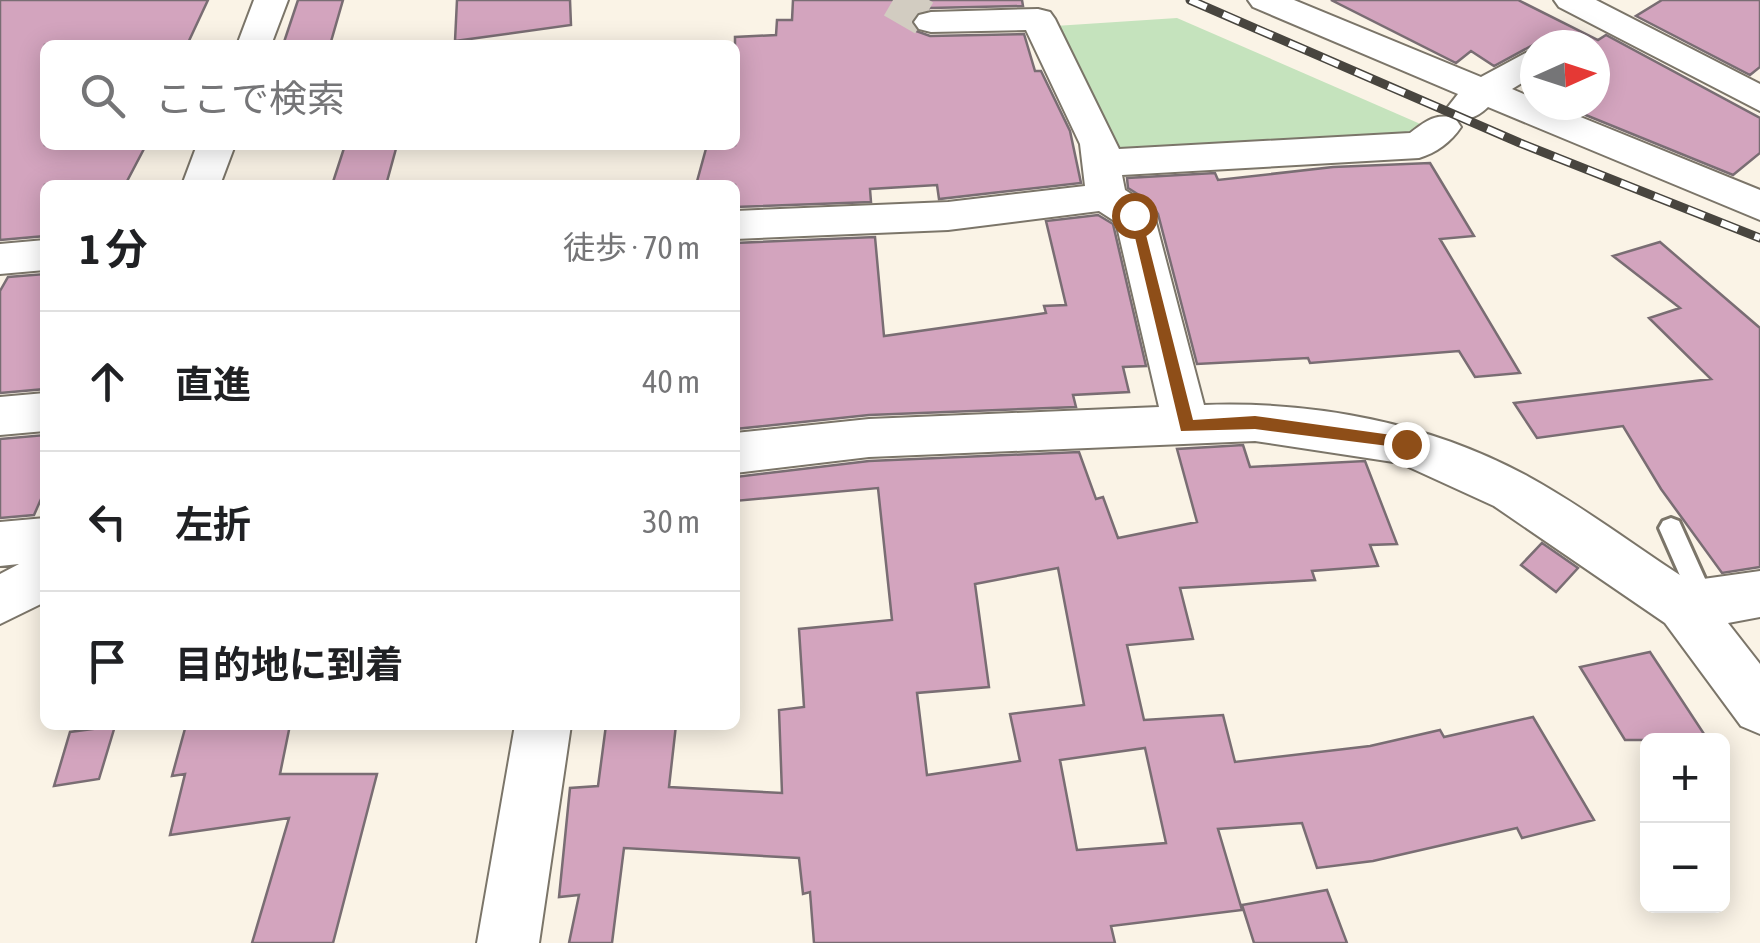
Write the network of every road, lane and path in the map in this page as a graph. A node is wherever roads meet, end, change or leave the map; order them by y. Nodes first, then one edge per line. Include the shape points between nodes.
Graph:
1 (271, 0) edge
2 (1264, 0) edge
3 (1571, 0) edge
4 (1616, 8) edge
5 (931, 22) tunnel mouth
6 (1581, 30) edge
7 (256, 40) edge
8 (1520, 69) edge
9 (1760, 100) edge
10 (1462, 110) junction
11 (214, 150) edge
12 (203, 180) edge
13 (1103, 180) junction
14 (1760, 206) edge
15 (740, 225) edge
16 (40, 256) edge
17 (0, 259) edge
18 (40, 412) edge
19 (0, 416) edge
20 (1186, 427) junction
21 (740, 452) edge
22 (1671, 528) dead end
23 (40, 540) edge
24 (0, 544) edge
25 (40, 577) edge
26 (1760, 594) edge
27 (0, 600) edge
28 (1694, 604) junction
29 (1760, 706) edge
30 (541, 730) edge
31 (508, 943) edge

1 - 7 street
2 - 10 street
3 - 4 street
4 - 6 street
4 - 9 street
5 - 13 street via 1038,19 1099,144
8 - 10 street
10 - 13 street via 1419,146
10 - 14 street
11 - 12 street
13 - 15 street via 948,216
13 - 20 street via 1134,215
16 - 17 street
18 - 19 street
20 - 21 street via 869,438
20 - 28 street via 1255,422 1406,444 1511,490
22 - 28 lane
23 - 24 street
25 - 27 street
26 - 28 street
28 - 29 street
30 - 31 street

